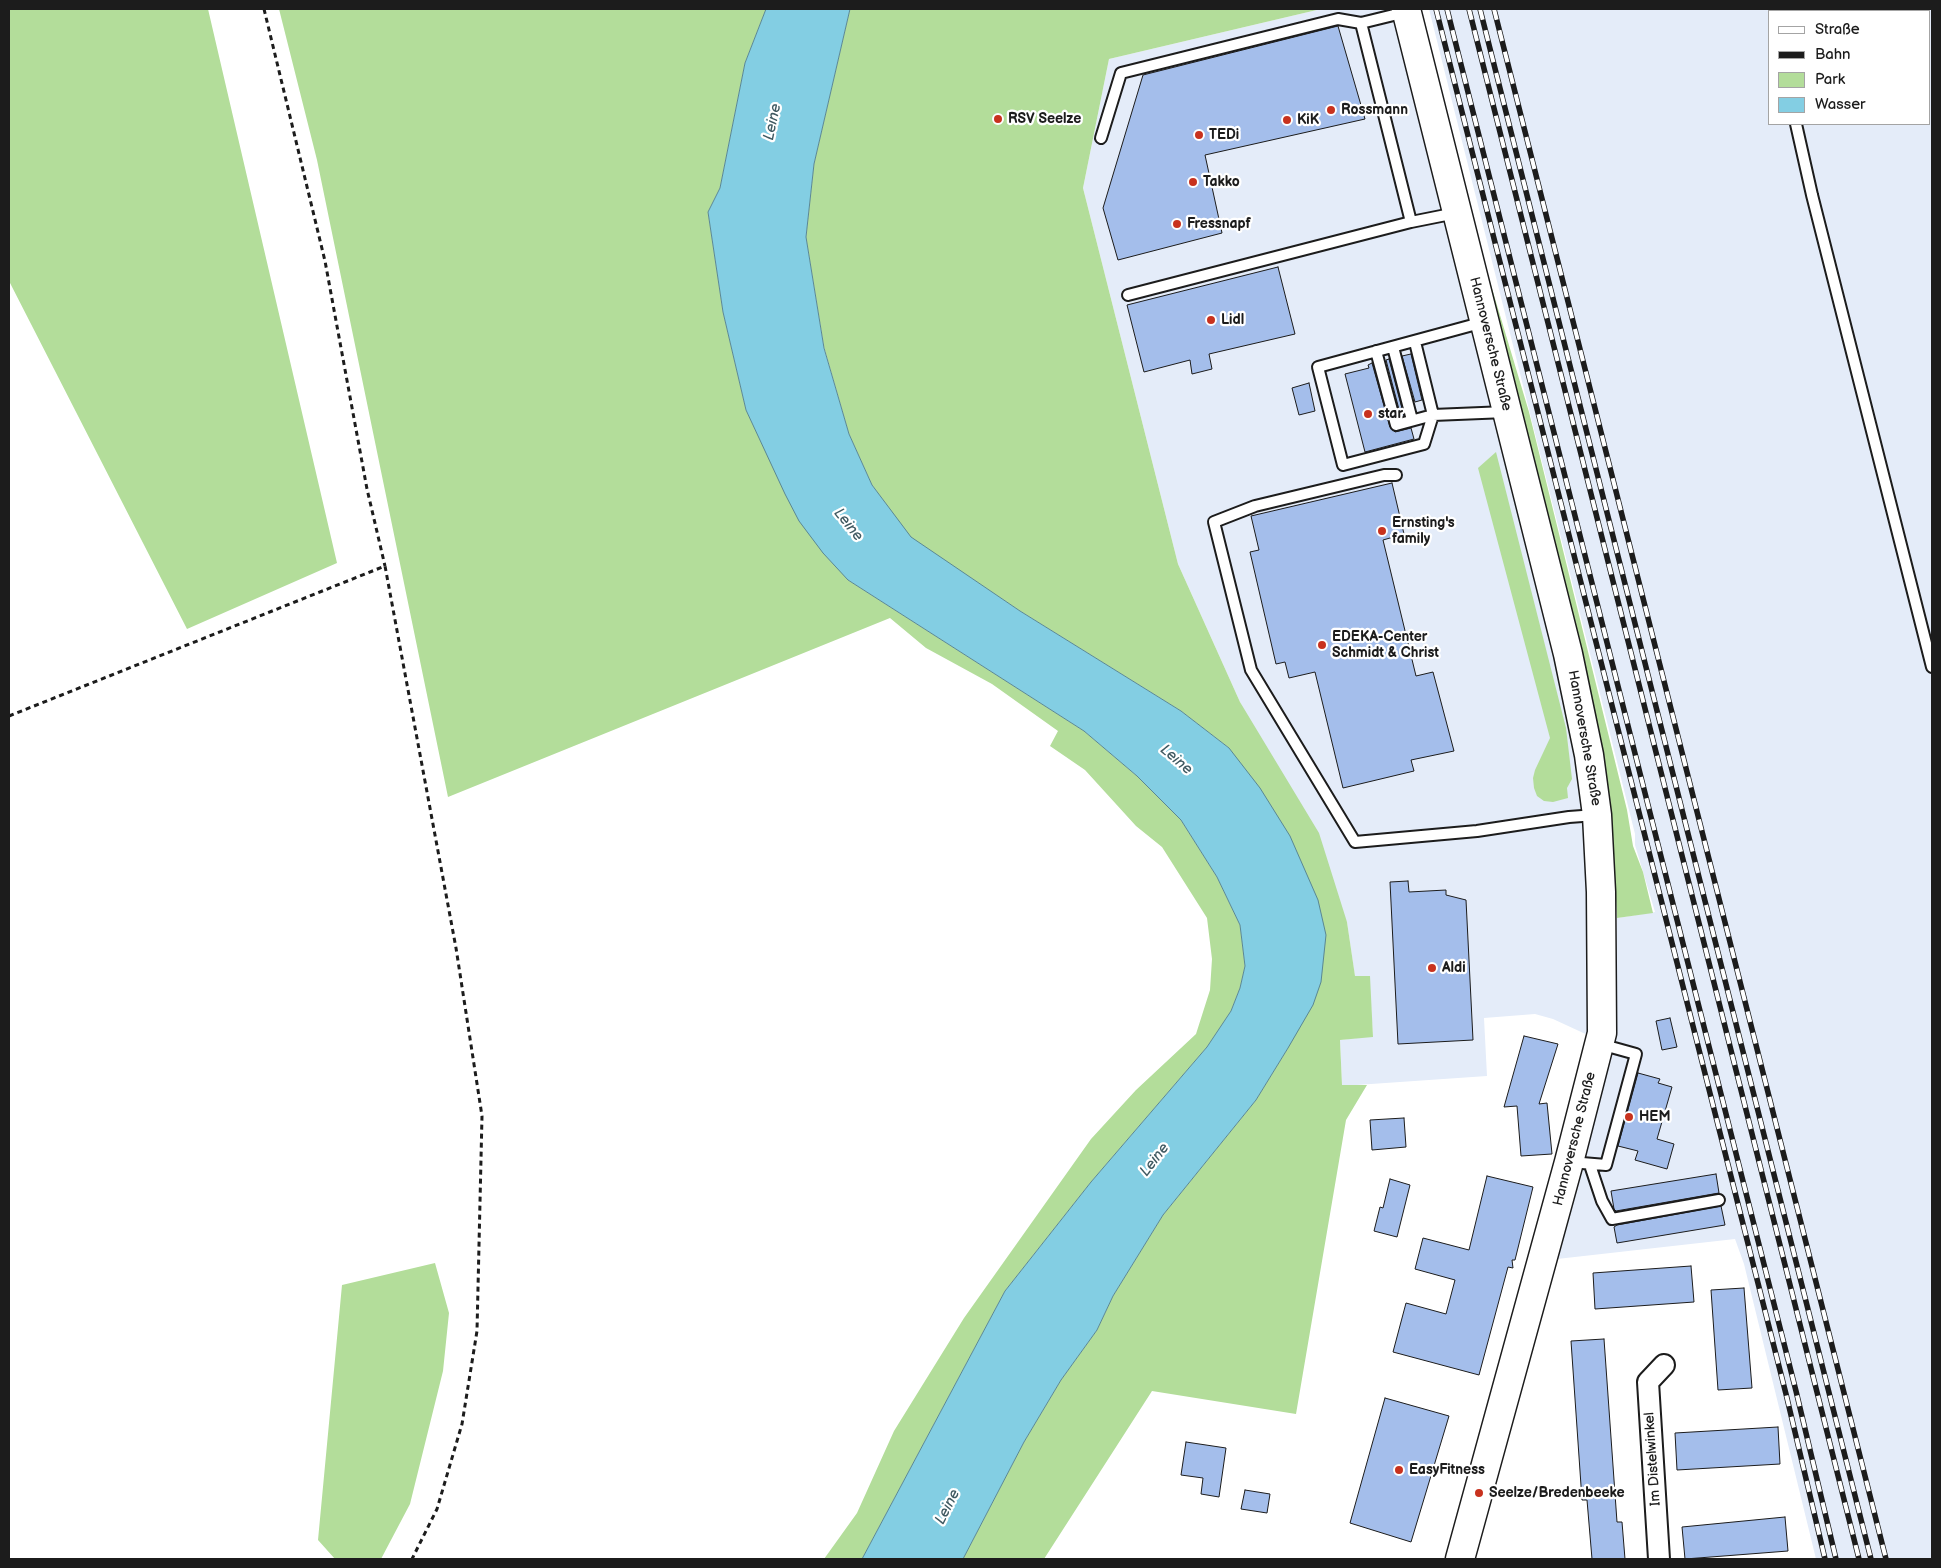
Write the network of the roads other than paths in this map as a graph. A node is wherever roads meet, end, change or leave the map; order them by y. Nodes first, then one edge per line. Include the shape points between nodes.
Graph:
1 (1406, 10) edge
2 (1361, 23) junction
3 (1796, 125) edge
4 (1101, 138) dead end
5 (1457, 213) junction
6 (1411, 222) junction
7 (1128, 295) dead end
8 (1484, 322) junction
9 (1415, 342) junction
10 (1393, 347) junction
11 (1376, 351) junction
12 (1507, 412) junction
13 (1433, 415) junction
14 (1412, 420) junction
15 (1396, 475) dead end
16 (1932, 667) edge
17 (1597, 815) junction
18 (1599, 1044) junction
19 (1580, 1163) junction
20 (1719, 1200) dead end
21 (1664, 1365) dead end
22 (1460, 1559) edge
23 (1659, 1559) edge

1 - 2 lane
1 - 5 street, Hannoversche Straße
2 - 4 lane via 1338,19 1121,73
2 - 6 lane
3 - 16 lane
5 - 6 lane
5 - 8 street, Hannoversche Straße
6 - 7 lane
8 - 9 lane
8 - 12 street, Hannoversche Straße
9 - 10 lane
9 - 13 lane
10 - 11 lane
10 - 14 lane
11 - 13 lane via 1318,367 1342,465 1424,444
11 - 14 lane via 1396,424
12 - 13 lane
12 - 17 street, Hannoversche Straße via 1568,654 1589,755
13 - 14 lane
15 - 17 lane via 1255,506 1214,522 1251,670 1355,842 1477,831
17 - 18 street, Hannoversche Straße via 1603,996
18 - 19 street, Hannoversche Straße
18 - 19 lane via 1636,1054 1606,1165
19 - 20 lane via 1612,1219
19 - 22 street, Hannoversche Straße
21 - 23 street, Im Distelwinkel via 1648,1382

